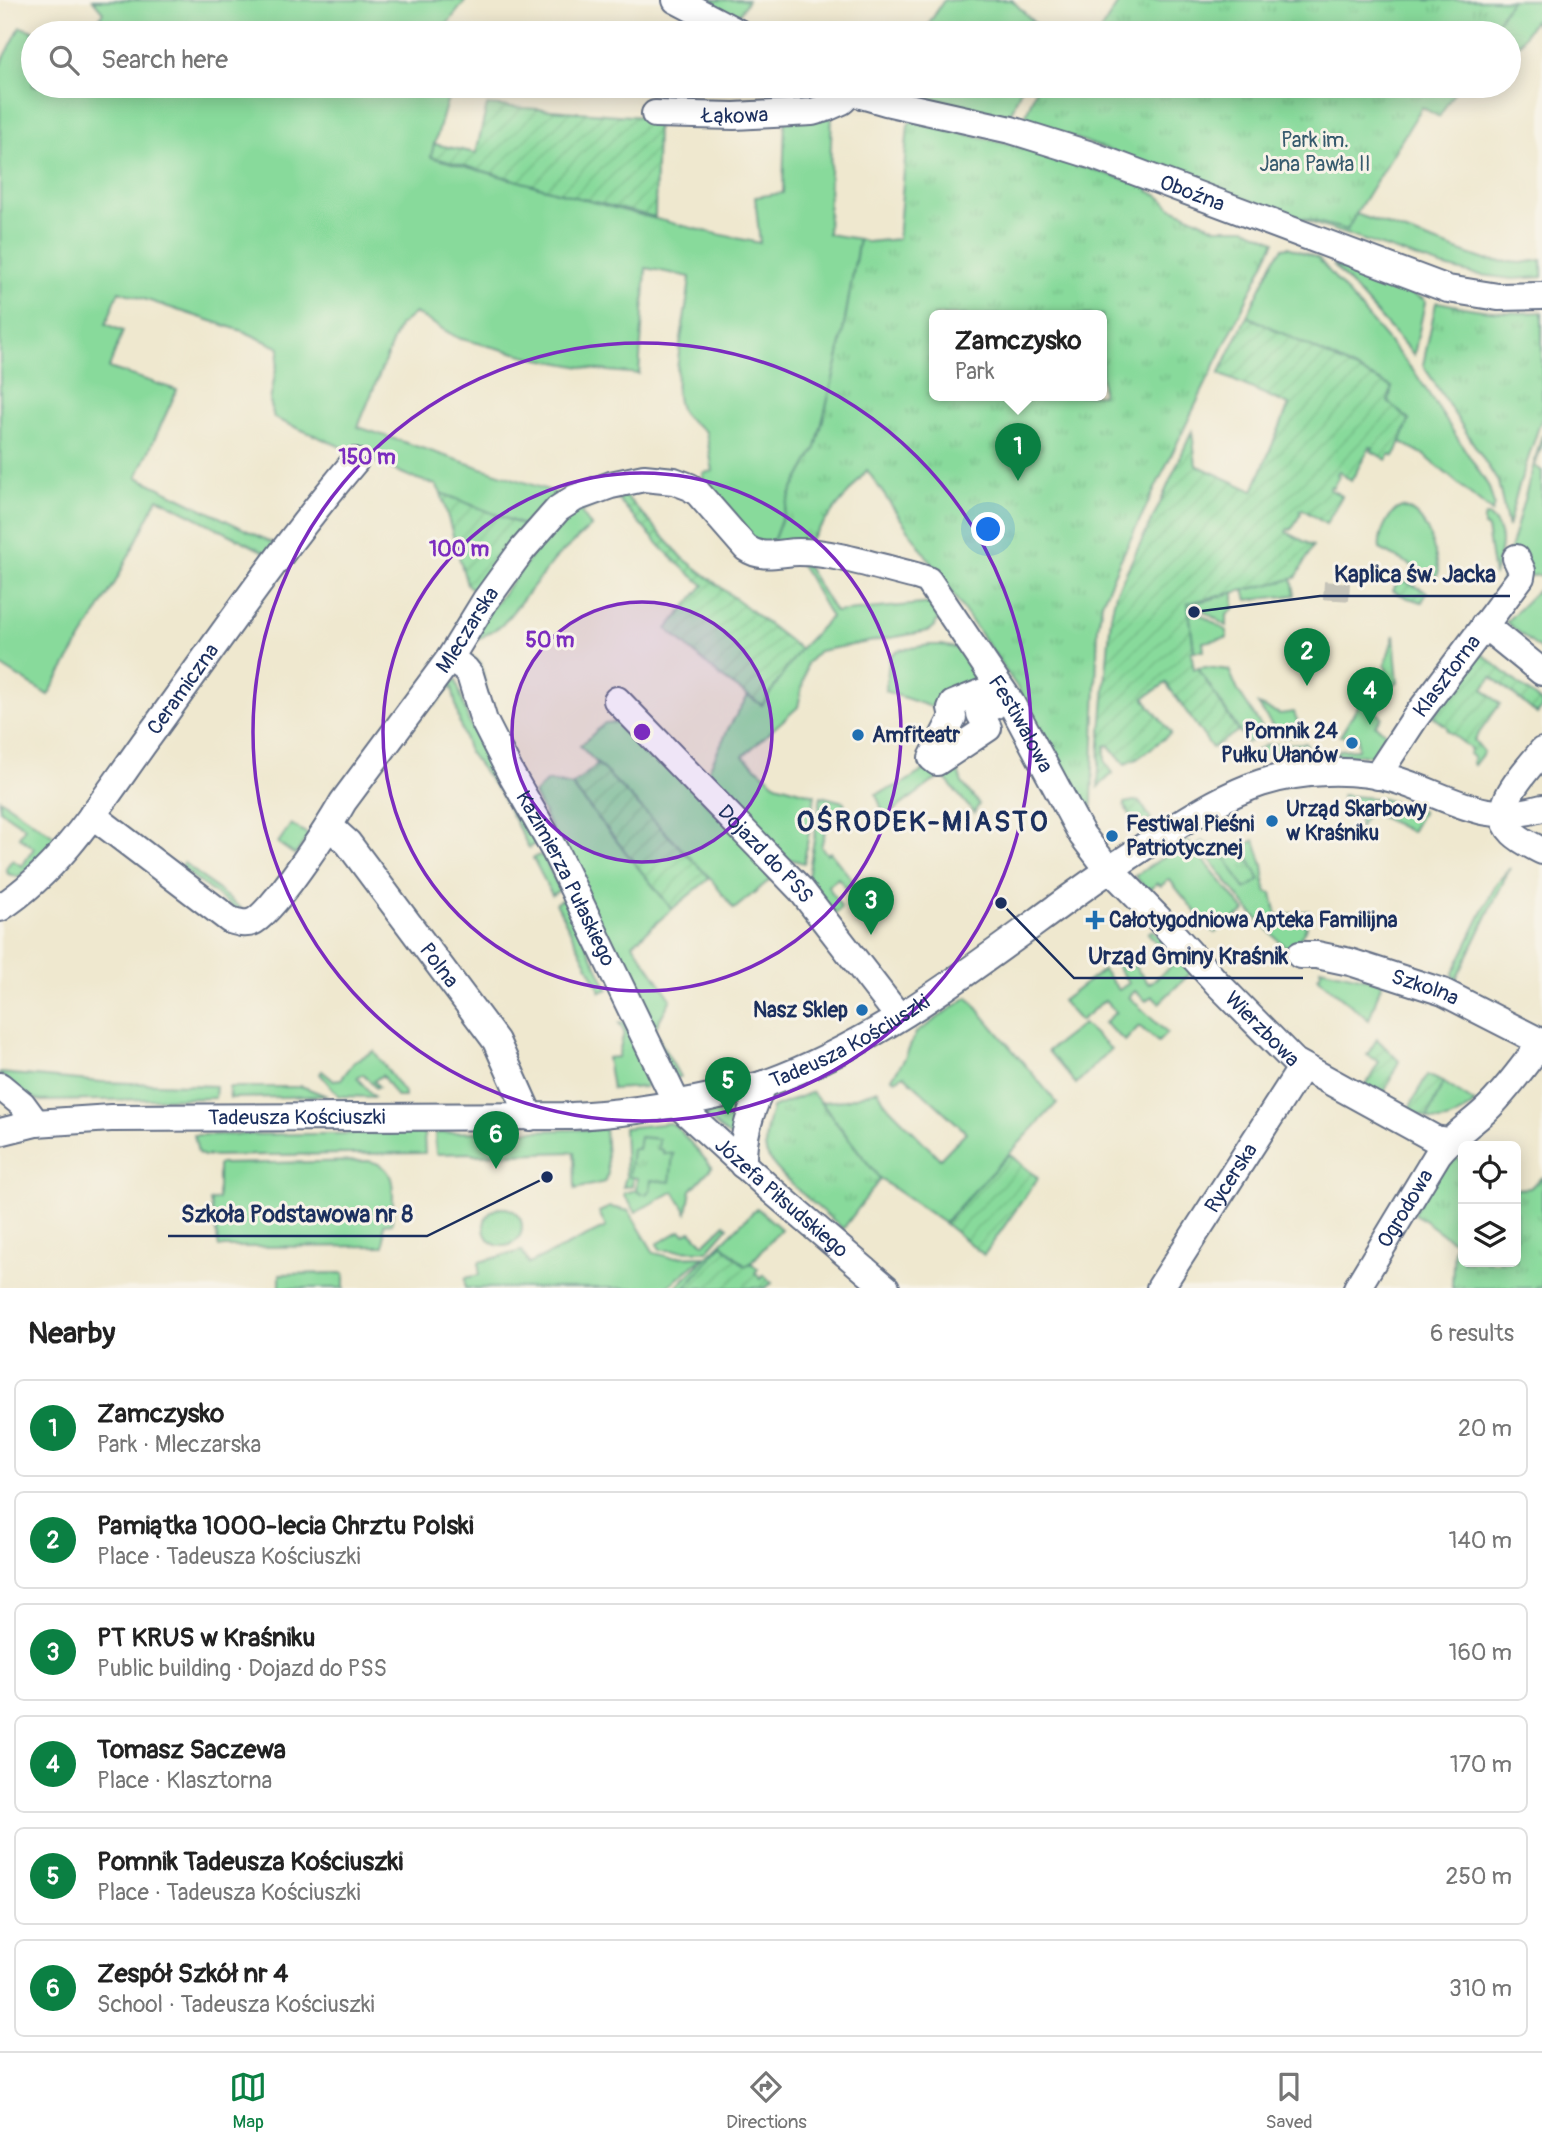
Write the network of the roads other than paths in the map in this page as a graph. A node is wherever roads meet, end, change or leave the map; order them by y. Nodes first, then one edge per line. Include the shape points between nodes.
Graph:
1 (676, 0) edge
2 (716, 21) edge
3 (843, 98) edge
4 (874, 98) edge
5 (655, 114) dead end
6 (1542, 296) edge
7 (355, 461) dead end
8 (1518, 567) dead end
9 (928, 580) joint
10 (1484, 625) junction
11 (450, 658) junction
12 (1542, 672) edge
13 (617, 700) dead end
14 (1542, 751) edge
15 (1377, 776) junction
16 (1542, 808) edge
17 (1504, 814) junction
18 (92, 815) junction
19 (329, 826) junction
20 (1542, 851) edge
21 (1110, 869) junction
22 (0, 908) edge
23 (1300, 955) dead end
24 (899, 1017) junction
25 (1542, 1042) edge
26 (1302, 1067) junction
27 (764, 1084) junction
28 (0, 1086) edge
29 (677, 1104) junction
30 (530, 1117) junction
31 (36, 1123) junction
32 (0, 1132) edge
33 (1448, 1141) junction
34 (743, 1165) junction
35 (887, 1288) edge
36 (1160, 1288) edge
37 (1357, 1288) edge

1 - 2 street
3 - 5 street, Łąkowa via 812,112
4 - 6 street, Oboźna via 1012,130 1079,151 1448,289 1498,297
7 - 18 street, Ceramiczna via 272,566
8 - 10 street, Klasztorna
9 - 11 street, Mleczarska via 828,556 753,553 690,487 659,479 631,480 575,498 558,509 485,601
9 - 21 street, Festiwalowa via 1012,703 1082,835
10 - 12 street
10 - 15 street, Klasztorna
11 - 19 street, Mleczarska
11 - 29 street, Kazimierza Pułaskiego via 470,675 484,721 555,850
13 - 24 street, Dojazd do PSS via 801,890
14 - 17 street via 1506,800
15 - 17 street, Tadeusza Kościuszki via 1417,786 1471,809
15 - 21 street, Tadeusza Kościuszki via 1305,775 1259,784 1191,817
16 - 17 street, Tadeusza Kościuszki
17 - 20 street via 1515,836
18 - 19 street, Mleczarska via 230,920 245,923 263,915
18 - 22 street, Ceramiczna via 52,863
19 - 30 street, Polna via 348,843 496,1041
21 - 24 street, Tadeusza Kościuszki
21 - 26 street, Wierzbowa
23 - 25 street, Szkolna via 1350,962 1443,992
24 - 27 street, Tadeusza Kościuszki via 842,1050
25 - 33 street, Ogrodowa via 1487,1109
26 - 33 street, Wierzbowa via 1435,1139
26 - 36 street, Rycerska
27 - 29 street, Tadeusza Kościuszki
27 - 34 street via 744,1134
28 - 31 street
29 - 30 street, Tadeusza Kościuszki via 594,1115
29 - 34 street, Józefa Piłsudskiego
30 - 31 street, Tadeusza Kościuszki via 123,1118
31 - 32 street, Tadeusza Kościuszki
33 - 37 street, Ogrodowa
34 - 35 street, Józefa Piłsudskiego

